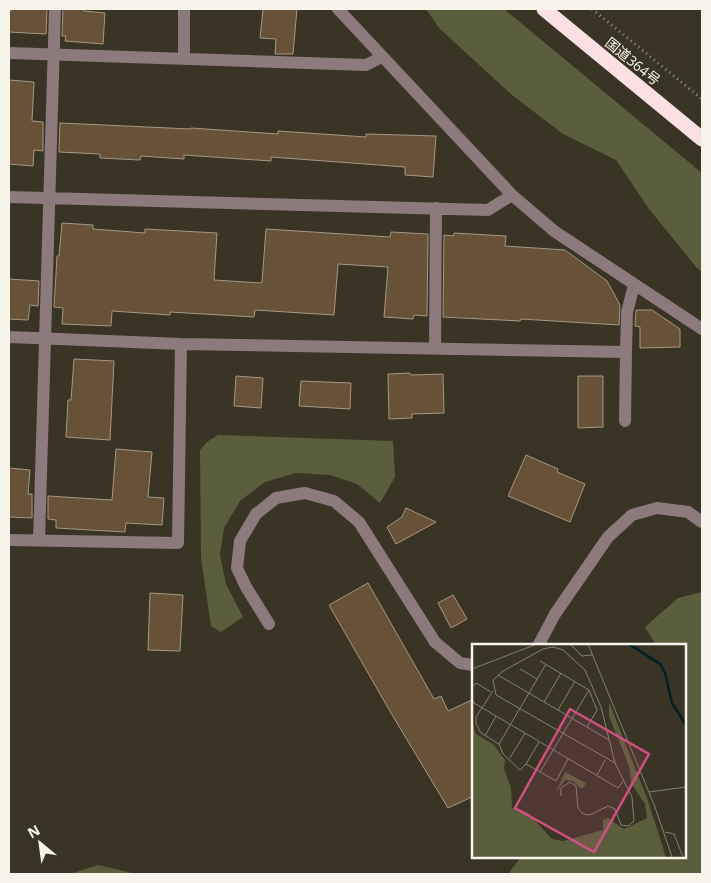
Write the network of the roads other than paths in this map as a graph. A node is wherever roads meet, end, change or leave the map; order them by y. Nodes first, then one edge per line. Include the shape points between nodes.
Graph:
1 (55, 9) edge
2 (184, 9) edge
3 (338, 9) edge
4 (544, 9) edge
5 (9, 53) edge
6 (54, 54) junction
7 (382, 57) junction
8 (184, 59) junction
9 (702, 139) edge
10 (512, 195) junction
11 (9, 197) edge
12 (50, 199) junction
13 (436, 208) junction
14 (634, 285) junction
15 (702, 329) edge
16 (9, 337) edge
17 (44, 338) junction
18 (181, 344) junction
19 (435, 348) junction
20 (626, 352) junction
21 (625, 422) dead end
22 (702, 522) edge
23 (9, 540) edge
24 (39, 540) junction
25 (269, 624) dead end
26 (539, 644) edge
27 (472, 665) edge

1 - 6 street
2 - 8 street
3 - 7 street
4 - 9 highway, 国道364号
5 - 6 street
6 - 8 street
6 - 12 street
7 - 8 street via 366,65
7 - 10 street
10 - 13 street via 488,210
10 - 14 street via 554,231
11 - 12 street
12 - 13 street
12 - 17 street
13 - 19 street
14 - 15 street
14 - 20 street via 627,312
16 - 17 street
17 - 18 street
17 - 24 street
18 - 19 street
18 - 24 street via 178,543
19 - 20 street
20 - 21 street
22 - 26 street via 688,512 657,508 632,515 608,537 555,614
23 - 24 street
25 - 27 street via 238,568 240,541 256,514 276,498 304,493 334,501 359,522 435,642 460,662

